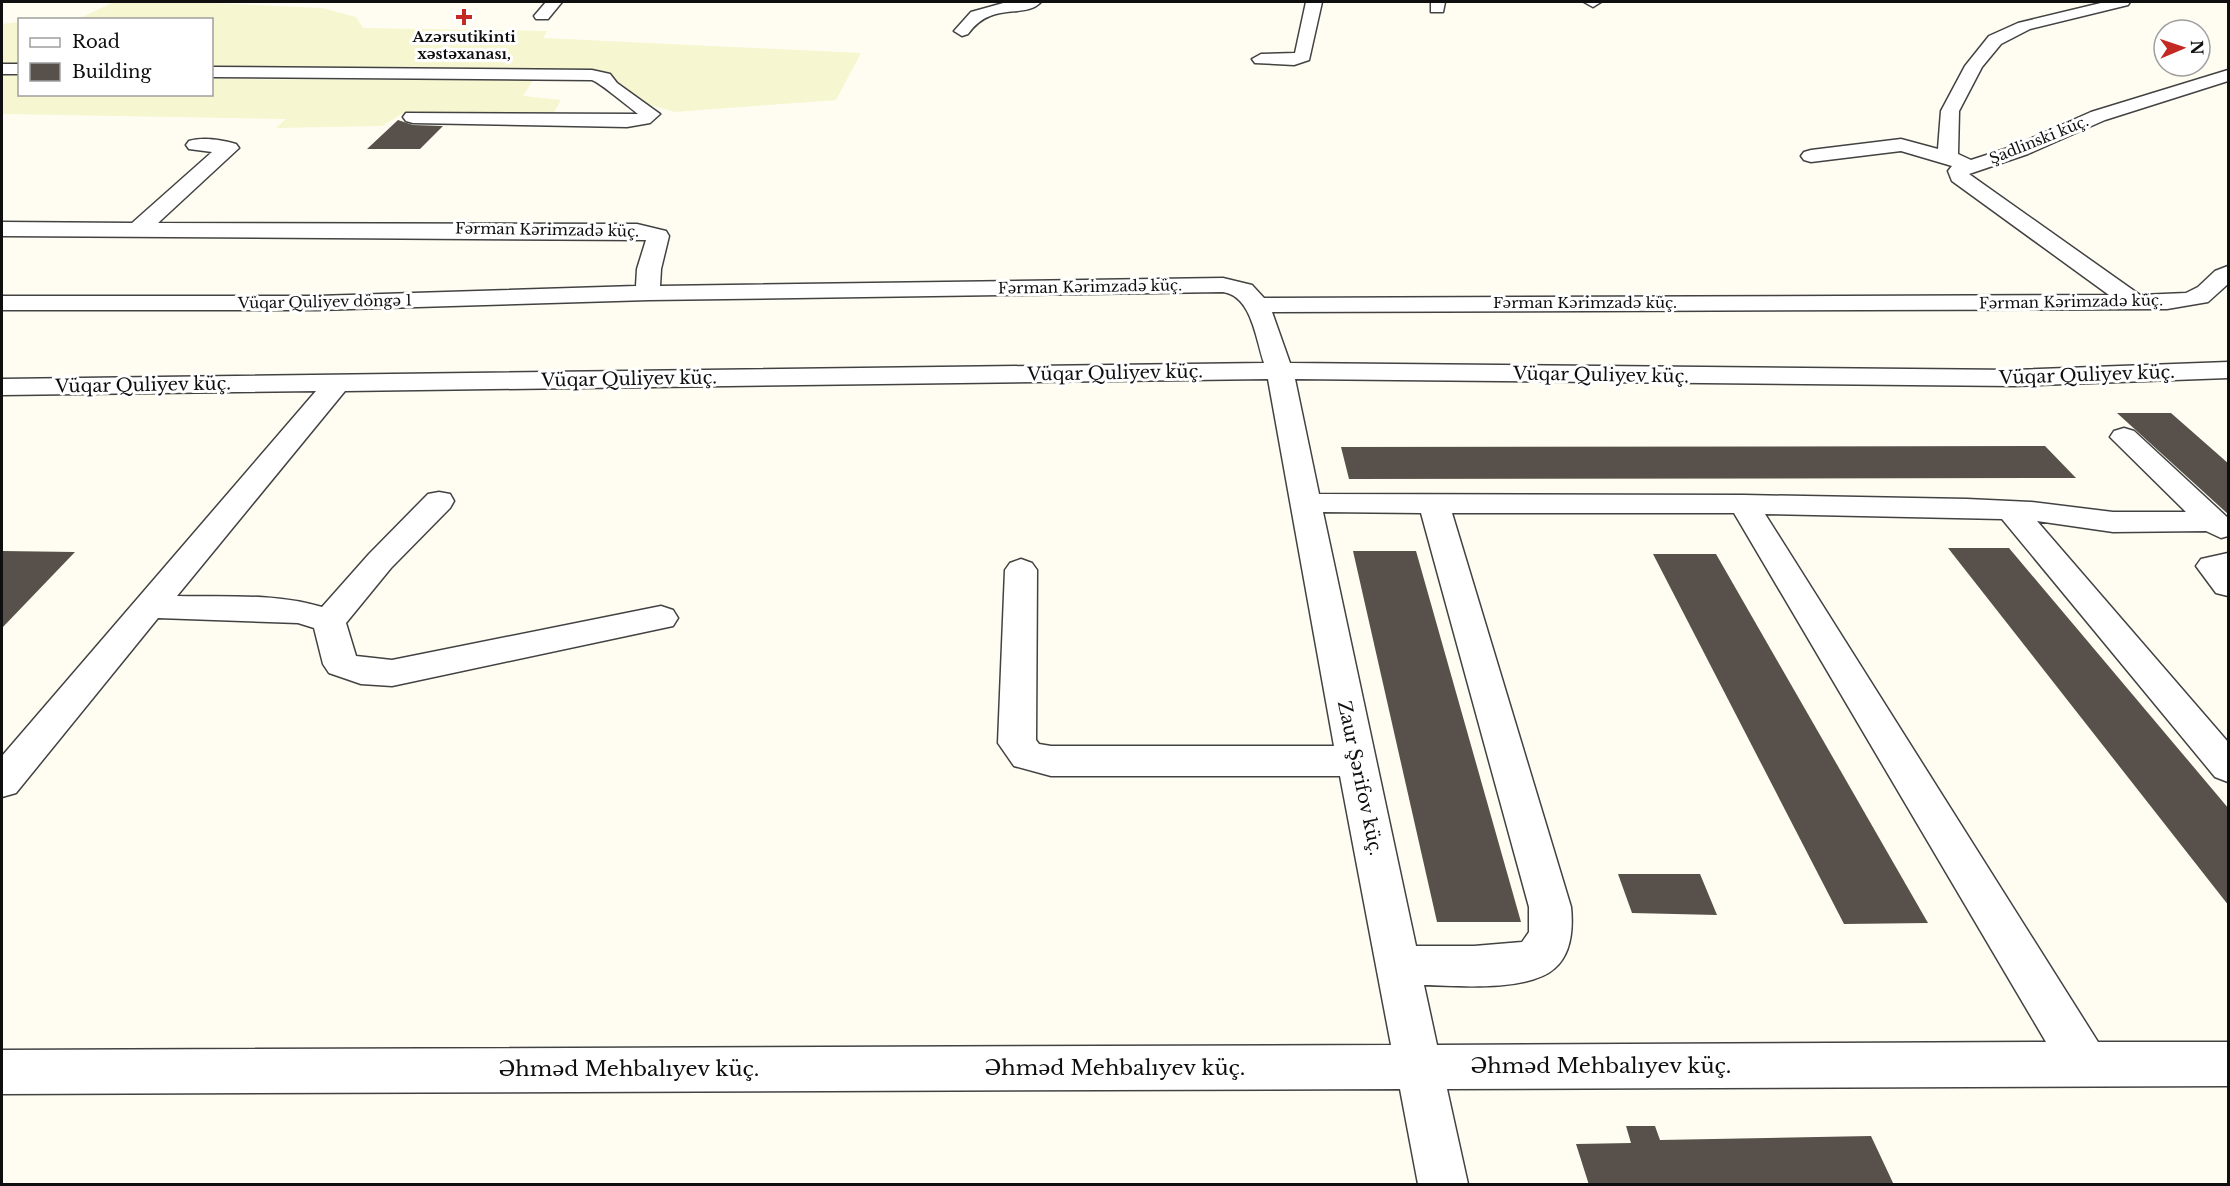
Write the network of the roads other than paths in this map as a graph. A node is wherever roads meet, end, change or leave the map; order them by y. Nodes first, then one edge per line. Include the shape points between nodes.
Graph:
1 (554, 2) edge
2 (1032, 2) edge
3 (1314, 2) edge
4 (2122, 2) edge
5 (1049, 13) dead end
6 (542, 16) dead end
7 (962, 31) dead end
8 (1261, 59) dead end
9 (2, 69) edge
10 (18, 69) edge
11 (213, 72) edge
12 (2229, 75) edge
13 (413, 117) dead end
14 (196, 145) dead end
15 (1811, 156) dead end
16 (1947, 157) junction
17 (1968, 166) junction
18 (139, 228) junction
19 (2, 229) edge
20 (2229, 273) edge
21 (649, 293) junction
22 (2219, 293) edge
23 (2136, 302) junction
24 (2, 303) edge
25 (1257, 305) junction
26 (2229, 370) edge
27 (1280, 371) junction
28 (337, 382) junction
29 (2, 387) edge
30 (2124, 437) dead end
31 (440, 501) dead end
32 (1307, 503) junction
33 (1434, 504) junction
34 (1744, 504) junction
35 (2010, 509) junction
36 (2221, 528) edge
37 (2229, 563) edge
38 (1021, 570) dead end
39 (2229, 585) edge
40 (147, 607) junction
41 (661, 618) dead end
42 (329, 621) junction
43 (1356, 761) junction
44 (2229, 767) edge
45 (2, 782) edge
46 (1400, 965) junction
47 (2085, 1064) junction
48 (2229, 1064) edge
49 (1420, 1066) junction
50 (2, 1072) edge
51 (1443, 1185) edge

1 - 6 street
2 - 5 street
2 - 7 street via 979,12 970,17
3 - 8 street via 1303,56 1294,60
4 - 16 street via 2024,26 1995,40 1974,66 1950,111
9 - 10 street
11 - 13 street via 598,76 650,111 655,122
12 - 17 street, Şadlinski küç. via 2098,116 2021,150
14 - 18 street via 229,148
15 - 16 street via 1901,144
16 - 17 street
17 - 23 street, Şadlinski küç. via 1958,171 1959,177
18 - 19 street, Fərman Kərimzadə küç.
18 - 21 street, Fərman Kərimzadə küç. via 648,232 658,236 648,268
20 - 22 street, Fərman Kərimzadə küç. via 2217,279
21 - 24 street, Vüqar Quliyev döngə 1 via 317,303
21 - 25 street, Fərman Kərimzadə küç. via 1223,285 1240,287 1250,293
22 - 23 street, Fərman Kərimzadə küç. via 2181,301
23 - 25 street, Fərman Kərimzadə küç.
25 - 27 street, Zaur Şərifov küç.
26 - 27 street, Vüqar Quliyev küç. via 2015,378
27 - 28 street, Vüqar Quliyev küç.
27 - 32 street, Zaur Şərifov küç.
28 - 29 street, Vüqar Quliyev küç.
28 - 40 street
30 - 36 street
31 - 42 street via 380,561
32 - 33 street
32 - 43 street, Zaur Şərifov küç.
33 - 34 street
33 - 46 street via 1550,907 1552,934 1539,956 1518,965
34 - 35 street
34 - 47 street
35 - 36 street via 2113,522
35 - 44 street
37 - 39 street via 2212,566
38 - 43 street via 1017,743 1028,756 1051,761
40 - 42 street via 274,609
40 - 45 street
41 - 42 street via 392,673 361,671 341,664
43 - 46 street, Zaur Şərifov küç.
46 - 49 street, Zaur Şərifov küç.
47 - 48 street, Əhməd Mehbalıyev küç.
47 - 49 street, Əhməd Mehbalıyev küç.
49 - 50 street, Əhməd Mehbalıyev küç.
49 - 51 street, Zaur Şərifov küç.

